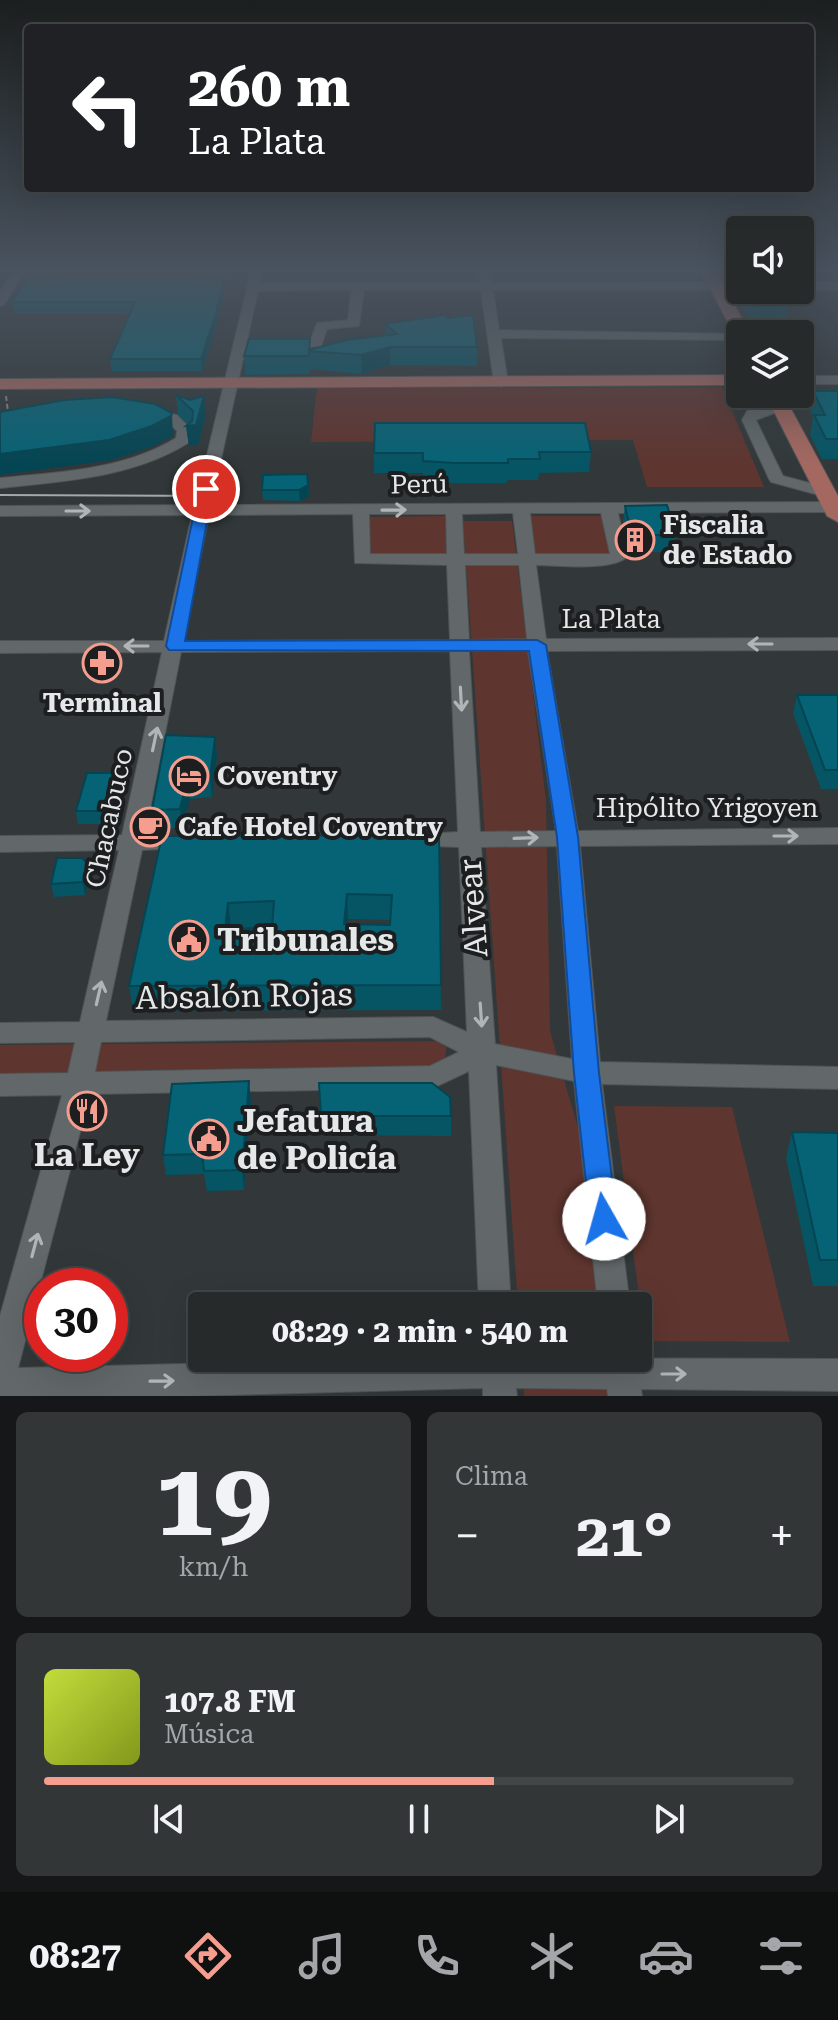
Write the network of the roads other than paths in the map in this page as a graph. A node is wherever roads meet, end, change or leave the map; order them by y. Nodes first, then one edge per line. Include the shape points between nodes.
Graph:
1 (253, 336) edge
2 (318, 336) edge
3 (493, 336) edge
4 (253, 345) junction
5 (726, 380) edge
6 (814, 380) edge
7 (838, 380) edge
8 (501, 383) junction
9 (1, 387) edge
10 (221, 396) junction
11 (763, 408) edge
12 (782, 408) edge
13 (131, 412) edge
14 (0, 483) edge
15 (834, 506) edge
16 (454, 509) junction
17 (361, 510) junction
18 (521, 510) junction
19 (609, 510) junction
20 (0, 511) edge
21 (202, 511) junction
22 (456, 560) junction
23 (527, 560) junction
24 (458, 644) junction
25 (838, 644) edge
26 (537, 645) junction
27 (175, 646) junction
28 (0, 647) edge
29 (838, 836) edge
30 (568, 837) junction
31 (469, 840) junction
32 (392, 841) edge
33 (133, 842) junction
34 (209, 842) edge
35 (0, 844) edge
36 (0, 1033) edge
37 (90, 1034) junction
38 (484, 1052) junction
39 (587, 1073) junction
40 (838, 1078) edge
41 (0, 1085) edge
42 (78, 1085) junction
43 (494, 1292) edge
44 (612, 1292) edge
45 (0, 1374) edge
46 (498, 1375) edge
47 (838, 1375) edge
48 (622, 1376) edge
49 (0, 1385) edge

1 - 4 street, Chacabuco
2 - 4 street via 309,345
3 - 8 street
4 - 10 street, Chacabuco
5 - 8 main road
6 - 7 street
8 - 10 main road
9 - 10 main road
10 - 21 street, Chacabuco via 209,438
11 - 15 street via 749,420 777,479
12 - 15 main road
13 - 14 street via 172,418 185,430 183,440 169,450 116,466
15 - 19 street, Perú
17 -> 16 street, Perú
16 - 18 street, Perú
16 - 22 street, Alvear
17 - 21 street, Perú
17 - 22 street via 361,559
18 - 19 street, Perú
18 - 23 street
19 - 23 street via 616,559
20 -> 21 street, Perú
21 - 27 street, Chacabuco
22 - 23 street
22 - 24 street, Alvear
23 - 26 street
24 - 26 street, La Plata
24 - 27 street, La Plata
24 -> 31 street, Alvear
25 -> 26 street, La Plata
26 - 30 street
27 -> 28 street, La Plata
33 -> 27 street, Chacabuco
30 -> 29 street, Hipólito Yrigoyen
31 -> 30 street, Hipólito Yrigoyen
30 - 39 street
31 - 32 street, Hipólito Yrigoyen
31 -> 38 street, Alvear
33 - 34 street
33 - 35 street
37 -> 33 street, Chacabuco
36 - 37 street, Absalón Rojas
37 - 38 street, Absalón Rojas via 433,1027
37 - 42 street, Chacabuco
38 - 39 street, Absalón Rojas
38 - 42 street via 433,1077
38 - 43 street, Alvear
39 - 40 street, Absalón Rojas
39 - 44 street
41 - 42 street
45 -> 42 street, Chacabuco
46 - 48 street
49 -> 46 street
48 -> 47 street

